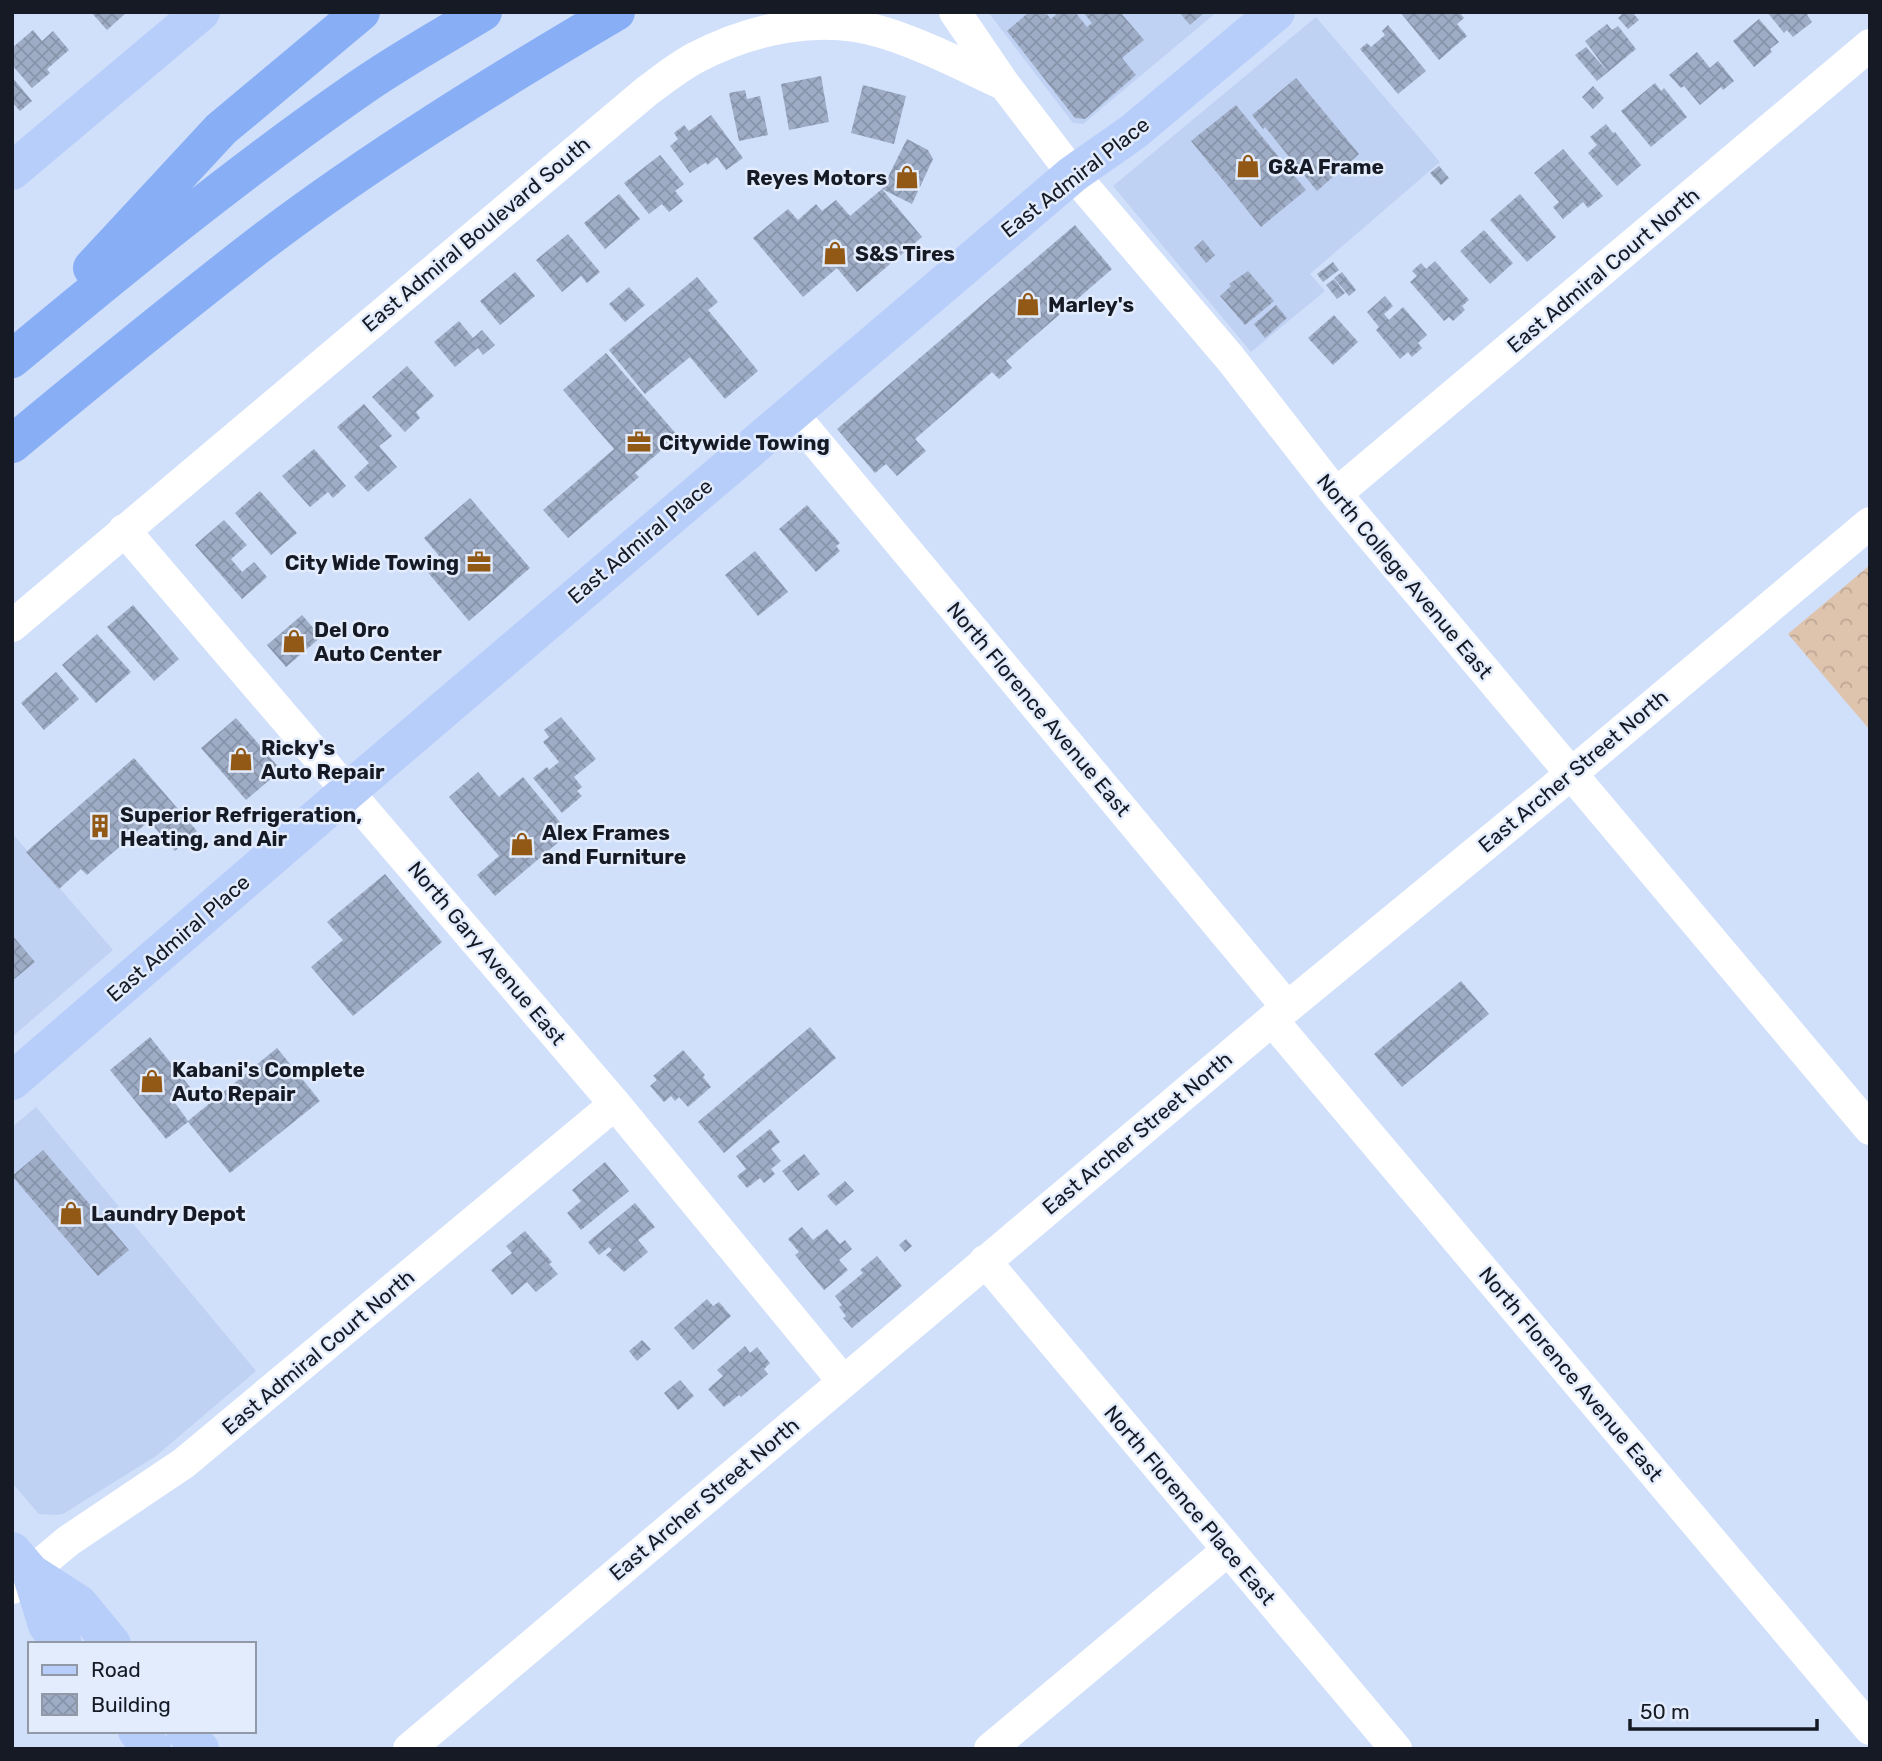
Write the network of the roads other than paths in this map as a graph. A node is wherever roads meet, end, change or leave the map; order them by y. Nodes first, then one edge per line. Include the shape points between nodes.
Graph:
1 (201, 12) edge
2 (361, 12) edge
3 (483, 12) edge
4 (616, 12) edge
5 (955, 12) edge
6 (1276, 12) edge
7 (1870, 45) edge
8 (1003, 84) junction
9 (12, 171) edge
10 (1073, 174) junction
11 (12, 357) edge
12 (791, 412) junction
13 (12, 444) edge
14 (1336, 494) junction
15 (1870, 523) edge
16 (124, 530) junction
17 (12, 626) edge
18 (1571, 774) junction
19 (348, 791) junction
20 (1280, 1013) junction
21 (12, 1081) edge
22 (615, 1104) junction
23 (1870, 1129) edge
24 (985, 1261) junction
25 (843, 1381) junction
26 (1228, 1550) junction
27 (18, 1571) edge
28 (61, 1642) edge
29 (110, 1642) edge
30 (1870, 1729) edge
31 (139, 1733) edge
32 (187, 1733) edge
33 (152, 1749) edge
34 (200, 1749) edge
35 (409, 1749) edge
36 (990, 1749) edge
37 (1396, 1749) edge

1 - 9 main road
2 - 11 highway via 221,129
3 - 11 highway via 341,102
4 - 13 highway via 390,152 262,243
5 - 8 street, North College Avenue East
6 - 10 main road, East Admiral Place via 1133,132
7 - 14 street, East Admiral Court North
8 - 10 street, North College Avenue East
8 - 16 street, East Admiral Boulevard South via 883,32 831,24 750,34 693,59 647,91
10 - 12 main road, East Admiral Place
10 - 14 street, North College Avenue East via 1230,358
12 - 19 main road, East Admiral Place
12 - 20 street, North Florence Avenue East
14 - 18 street, North College Avenue East
15 - 18 street, East Archer Street North
16 - 17 street, East Admiral Boulevard South
16 - 19 street, North Gary Avenue East
18 - 20 street, East Archer Street North
18 - 23 street, North College Avenue East
19 - 21 main road, East Admiral Place
19 - 22 street, North Gary Avenue East
20 - 24 street, East Archer Street North
20 - 30 street, North Florence Avenue East
22 - 25 street, North Gary Avenue East
22 - 27 street, East Admiral Court North via 184,1463
24 - 25 street, East Archer Street North
24 - 26 street, North Florence Place East
25 - 35 street, East Archer Street North
26 - 36 street
26 - 37 street, North Florence Place East
27 - 28 main road
27 - 29 main road via 79,1604
31 - 33 main road
32 - 34 main road

